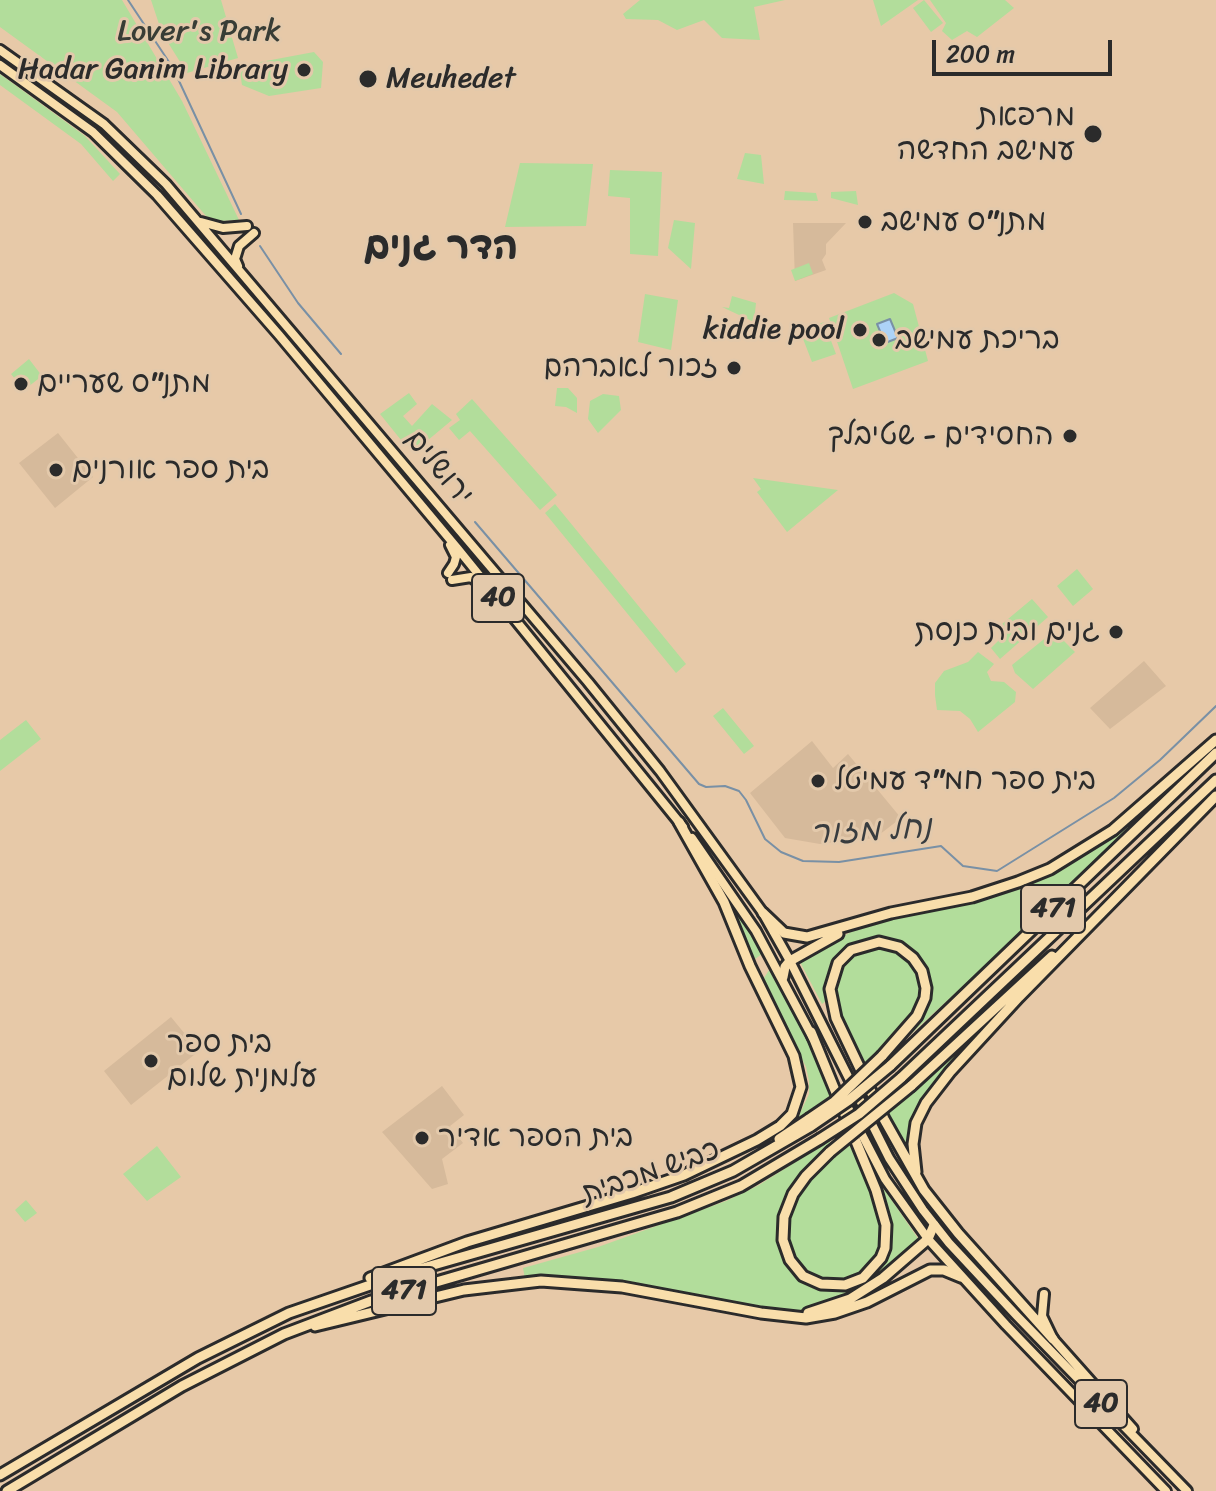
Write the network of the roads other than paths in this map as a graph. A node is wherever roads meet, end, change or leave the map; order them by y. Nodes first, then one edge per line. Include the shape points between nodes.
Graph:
1 (0, 50) edge
2 (0, 65) edge
3 (193, 215) junction
4 (240, 270) junction
5 (426, 512) junction
6 (504, 604) junction
7 (1216, 740) edge
8 (1216, 753) edge
9 (1216, 780) edge
10 (1216, 796) edge
11 (679, 822) junction
12 (1142, 872) junction
13 (763, 913) junction
14 (862, 922) junction
15 (790, 961) junction
16 (783, 977) junction
17 (811, 1032) junction
18 (810, 1122) junction
19 (924, 1190) junction
20 (934, 1225) junction
21 (928, 1239) junction
22 (961, 1277) junction
23 (1044, 1294) dead end
24 (306, 1306) junction
25 (761, 1313) junction
26 (284, 1334) junction
27 (1053, 1339) junction
28 (0, 1475) edge
29 (7, 1491) edge
30 (1166, 1491) edge
31 (1187, 1491) edge

1 - 3 highway, ירושלים / 40 via 104,124
2 - 5 highway, ירושלים / 40 via 93,132 157,195
3 - 4 highway, ירושלים / 40
3 - 4 highway via 211,226 251,229 236,253
4 - 13 highway, ירושלים / 40 via 588,682
5 - 6 highway, ירושלים / 40
5 - 6 highway via 455,554 450,576 471,577
6 - 11 highway, ירושלים / 40
7 - 14 highway via 1113,830 1050,869 988,892
8 - 18 highway, כביש מכבית / 471, bridge via 890,1066 849,1100
9 - 26 highway, כביש מכבית / 471, bridge via 859,1114 741,1186 677,1212 371,1301
10 - 12 highway
11 - 16 highway, ירושלים / 40 via 746,913
11 - 24 highway via 724,902 794,1056 801,1087 792,1114 757,1140 684,1175 431,1254
12 - 17 highway, bridge via 911,1086 830,1152 793,1194 784,1217 783,1240 790,1260 803,1276 821,1284 845,1285 863,1278 881,1258 886,1225 876,1190
12 - 19 highway via 970,1048 926,1103 913,1144
13 - 14 highway via 779,931 797,937
13 - 15 highway, ירושלים / 40
14 - 15 highway
15 - 16 highway
15 - 20 highway, 40 via 889,1158
16 - 17 highway, 40
17 - 21 highway, 40 via 877,1165
18 - 19 highway, bridge via 834,1102 882,1056 922,1008 922,971 899,947 860,945 844,956 833,972 831,998 836,1018 878,1106
18 - 24 highway, כביש מכבית / 471 via 715,1180 647,1205
19 - 27 highway
20 - 21 highway
20 - 31 highway, 40
21 - 22 highway, 40
21 - 25 highway via 883,1278 837,1305 806,1313
22 - 25 highway via 930,1270 876,1298 822,1316
22 - 30 highway, 40
23 - 27 highway via 1042,1316
24 - 28 highway, כביש מכבית / 471 via 198,1358
25 - 26 highway via 622,1287 541,1281 464,1290
26 - 29 highway, כביש מכבית / 471 via 182,1386
27 - 31 highway

